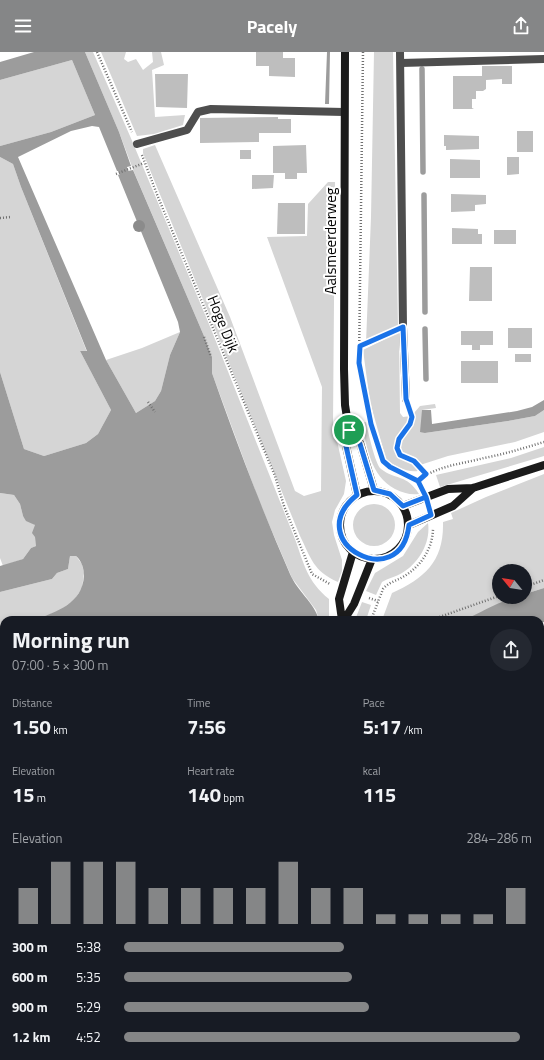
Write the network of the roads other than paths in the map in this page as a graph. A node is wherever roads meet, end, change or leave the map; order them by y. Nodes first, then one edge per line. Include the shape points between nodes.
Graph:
1 (345, 52) edge
2 (400, 52) edge
3 (544, 59) edge
4 (401, 63) junction
5 (344, 112) junction
6 (137, 144) road end
7 (406, 399) road end
8 (349, 430) junction
9 (544, 464) edge
10 (473, 488) junction
11 (374, 490) junction
12 (357, 495) junction
13 (403, 506) junction
14 (409, 525) junction
15 (353, 552) junction
16 (372, 559) junction
17 (342, 616) edge
18 (346, 616) edge

1 - 5 street, Aalsmeerderweg
2 - 4 street
3 - 4 street
4 - 7 street
5 - 6 street via 211,109 198,112 187,130
5 - 8 street, Aalsmeerderweg via 344,369
8 - 11 street, Aalsmeerderweg via 360,444
8 - 12 street, Aalsmeerderweg via 346,446
9 - 10 street
10 - 13 street via 448,489
10 - 14 street via 453,506
11 - 12 street
11 - 13 street via 390,494
12 - 15 street via 344,509 341,522 342,536
13 - 14 street
14 - 16 street via 405,540 398,550 388,556
15 - 16 street
15 - 17 street via 339,599
16 - 18 street via 354,604

